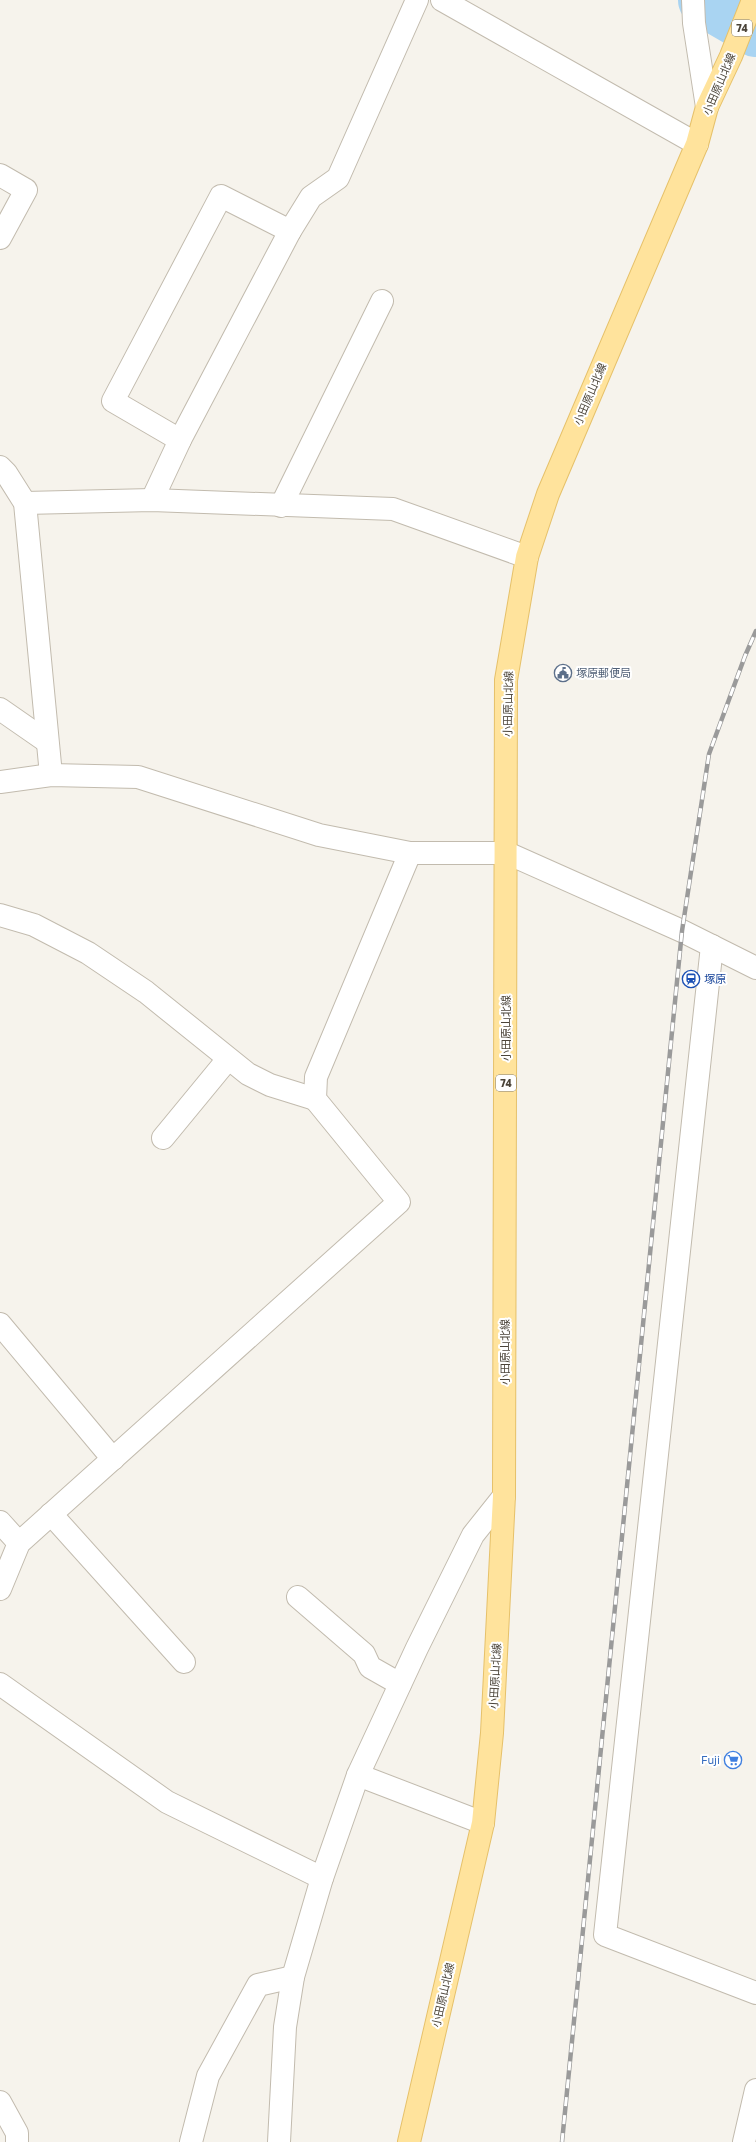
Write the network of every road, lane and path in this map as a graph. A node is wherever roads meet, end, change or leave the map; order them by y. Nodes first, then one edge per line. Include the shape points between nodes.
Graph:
1 (417, 0) edge
2 (442, 0) edge
3 (693, 0) edge
4 (753, 0) edge
5 (707, 107) junction
6 (696, 144) junction
7 (0, 175) edge
8 (290, 231) junction
9 (0, 238) edge
10 (382, 301) dead end
11 (180, 440) junction
12 (0, 468) edge
13 (152, 500) junction
14 (25, 503) junction
15 (281, 506) junction
16 (527, 557) junction
17 (0, 710) edge
18 (46, 741) junction
19 (51, 775) junction
20 (0, 782) edge
21 (410, 853) junction
22 (507, 853) junction
23 (0, 915) edge
24 (712, 946) junction
25 (756, 968) edge
26 (228, 1059) junction
27 (315, 1099) junction
28 (162, 1138) dead end
29 (0, 1324) edge
30 (113, 1459) junction
31 (504, 1496) junction
32 (51, 1514) junction
33 (0, 1522) edge
34 (19, 1543) junction
35 (0, 1589) edge
36 (298, 1597) dead end
37 (184, 1662) dead end
38 (0, 1684) edge
39 (400, 1684) junction
40 (358, 1775) junction
41 (482, 1823) junction
42 (322, 1878) junction
43 (293, 1976) junction
44 (756, 1993) edge
45 (756, 2090) edge
46 (0, 2102) edge
47 (17, 2142) edge
48 (191, 2142) edge
49 (279, 2142) edge
50 (409, 2142) edge
51 (744, 2142) edge

1 - 8 street via 338,178 311,197
2 - 6 street
3 - 5 street
4 - 5 main road, 小田原山北線 / 74
5 - 6 main road, 小田原山北線 / 74
6 - 16 main road, 小田原山北線 / 74 via 548,494
7 - 9 street via 26,190
8 - 11 street
8 - 11 street via 221,196 142,345 113,401
10 - 15 street
11 - 13 street
12 - 14 street
13 - 14 street
13 - 15 street
14 - 18 street
15 - 16 street via 393,509
16 - 22 main road, 小田原山北線 / 74 via 506,680
17 - 18 street
18 - 19 street
19 - 20 street
19 - 21 street via 138,777 319,835
21 - 22 street
21 - 27 street via 316,1077
22 - 24 street
22 - 31 main road, 小田原山北線 / 74
23 - 26 street via 34,925 88,953 146,992
24 - 25 street
24 - 44 street via 605,1935
26 - 27 street via 248,1074 270,1085
26 - 28 street
27 - 30 street via 399,1202
29 - 30 street
30 - 32 street
31 - 39 street via 473,1535
31 - 41 main road, 小田原山北線 / 74 via 492,1733
32 - 34 street
32 - 37 street
33 - 34 street
34 - 35 street
36 - 39 street via 364,1654 370,1667
38 - 42 street via 167,1802
39 - 40 street
40 - 41 street
40 - 42 street
41 - 50 main road, 小田原山北線 / 74
42 - 43 street
43 - 48 street via 258,1985 208,2076
43 - 49 street via 284,2027
45 - 51 street
46 - 47 street via 17,2134

